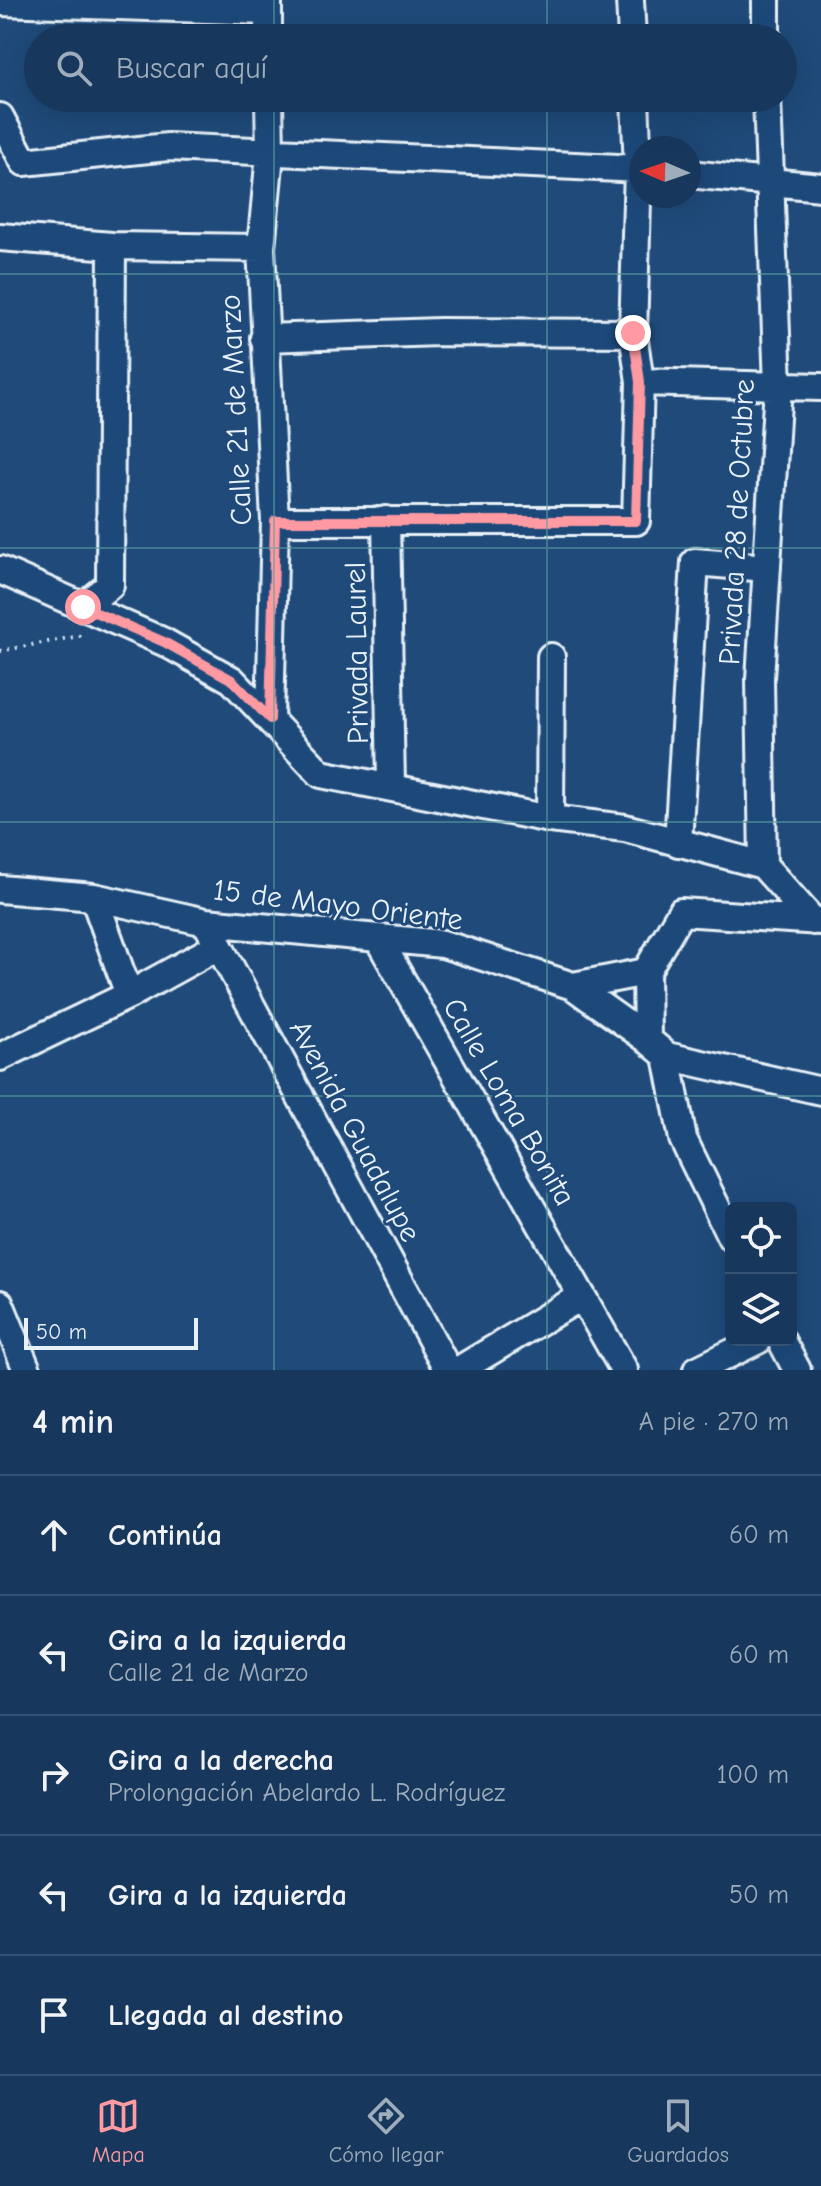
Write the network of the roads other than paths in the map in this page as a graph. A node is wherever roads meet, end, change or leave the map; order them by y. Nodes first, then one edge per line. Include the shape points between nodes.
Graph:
1 (630, 0) edge
2 (766, 0) edge
3 (0, 2) edge
4 (268, 5) edge
5 (631, 24) edge
6 (766, 24) edge
7 (269, 112) edge
8 (636, 112) edge
9 (767, 112) edge
10 (0, 117) edge
11 (638, 136) edge
12 (270, 154) junction
13 (629, 169) edge
14 (701, 175) edge
15 (768, 182) junction
16 (821, 187) edge
17 (638, 208) edge
18 (0, 237) edge
19 (112, 246) junction
20 (261, 248) junction
21 (633, 333) junction
22 (264, 338) junction
23 (640, 382) junction
24 (778, 386) junction
25 (821, 387) edge
26 (386, 520) junction
27 (275, 521) junction
28 (767, 568) junction
29 (0, 570) edge
30 (83, 607) junction
31 (551, 657) dead end
32 (270, 719) junction
33 (391, 785) junction
34 (550, 819) junction
35 (678, 843) junction
36 (763, 865) junction
37 (0, 889) edge
38 (94, 897) junction
39 (817, 921) edge
40 (212, 934) junction
41 (379, 940) junction
42 (646, 972) junction
43 (573, 986) junction
44 (129, 995) junction
45 (647, 1039) junction
46 (667, 1056) junction
47 (0, 1057) edge
48 (821, 1091) edge
49 (725, 1225) edge
50 (582, 1296) junction
51 (0, 1304) edge
52 (746, 1346) edge
53 (784, 1346) edge
54 (27, 1370) edge
55 (448, 1370) edge
56 (459, 1370) edge
57 (624, 1370) edge
58 (697, 1370) edge
59 (797, 1370) edge

1 - 5 street
2 - 6 street
3 - 4 street
7 - 12 street, Calle 21 de Marzo
8 - 11 street
9 - 15 street, Privada 28 de Octubre
10 - 12 street via 24,162 168,147
12 - 13 street
12 - 20 street, Calle 21 de Marzo
14 - 15 street
15 - 16 street
15 - 24 street, Privada 28 de Octubre
17 - 21 street
18 - 19 street
19 - 20 street
19 - 30 street via 110,585
20 - 22 street, Calle 21 de Marzo
21 - 22 street
21 - 23 street
22 - 27 street, Calle 21 de Marzo
23 - 24 street
23 - 26 street via 636,521
24 - 25 street
24 - 28 street, Privada 28 de Octubre
26 - 27 street
26 - 33 street, Privada Laurel
27 - 32 street, Calle 21 de Marzo
28 - 35 street via 695,562
28 - 36 street, Privada 28 de Octubre via 760,679
29 - 30 street
30 - 32 street via 164,642 232,680
31 - 34 street
32 - 33 street via 321,774
33 - 34 street
34 - 35 street via 625,828
35 - 36 street
36 - 39 street
37 - 38 street, 15 de Mayo Oriente
38 - 40 street, 15 de Mayo Oriente
38 - 44 street
39 - 42 street via 681,912
40 - 41 street, 15 de Mayo Oriente
40 - 44 street
40 - 55 street, Avenida Guadalupe
41 - 43 street, 15 de Mayo Oriente via 443,944
41 - 50 street, Calle Loma Bonita
42 - 43 street, 15 de Mayo Oriente
42 - 45 street
43 - 45 street
44 - 47 street
45 - 46 street
46 - 48 street
46 - 49 street via 683,1139
50 - 56 street
50 - 57 street, Calle Loma Bonita
51 - 54 street
52 - 58 street
53 - 59 street

